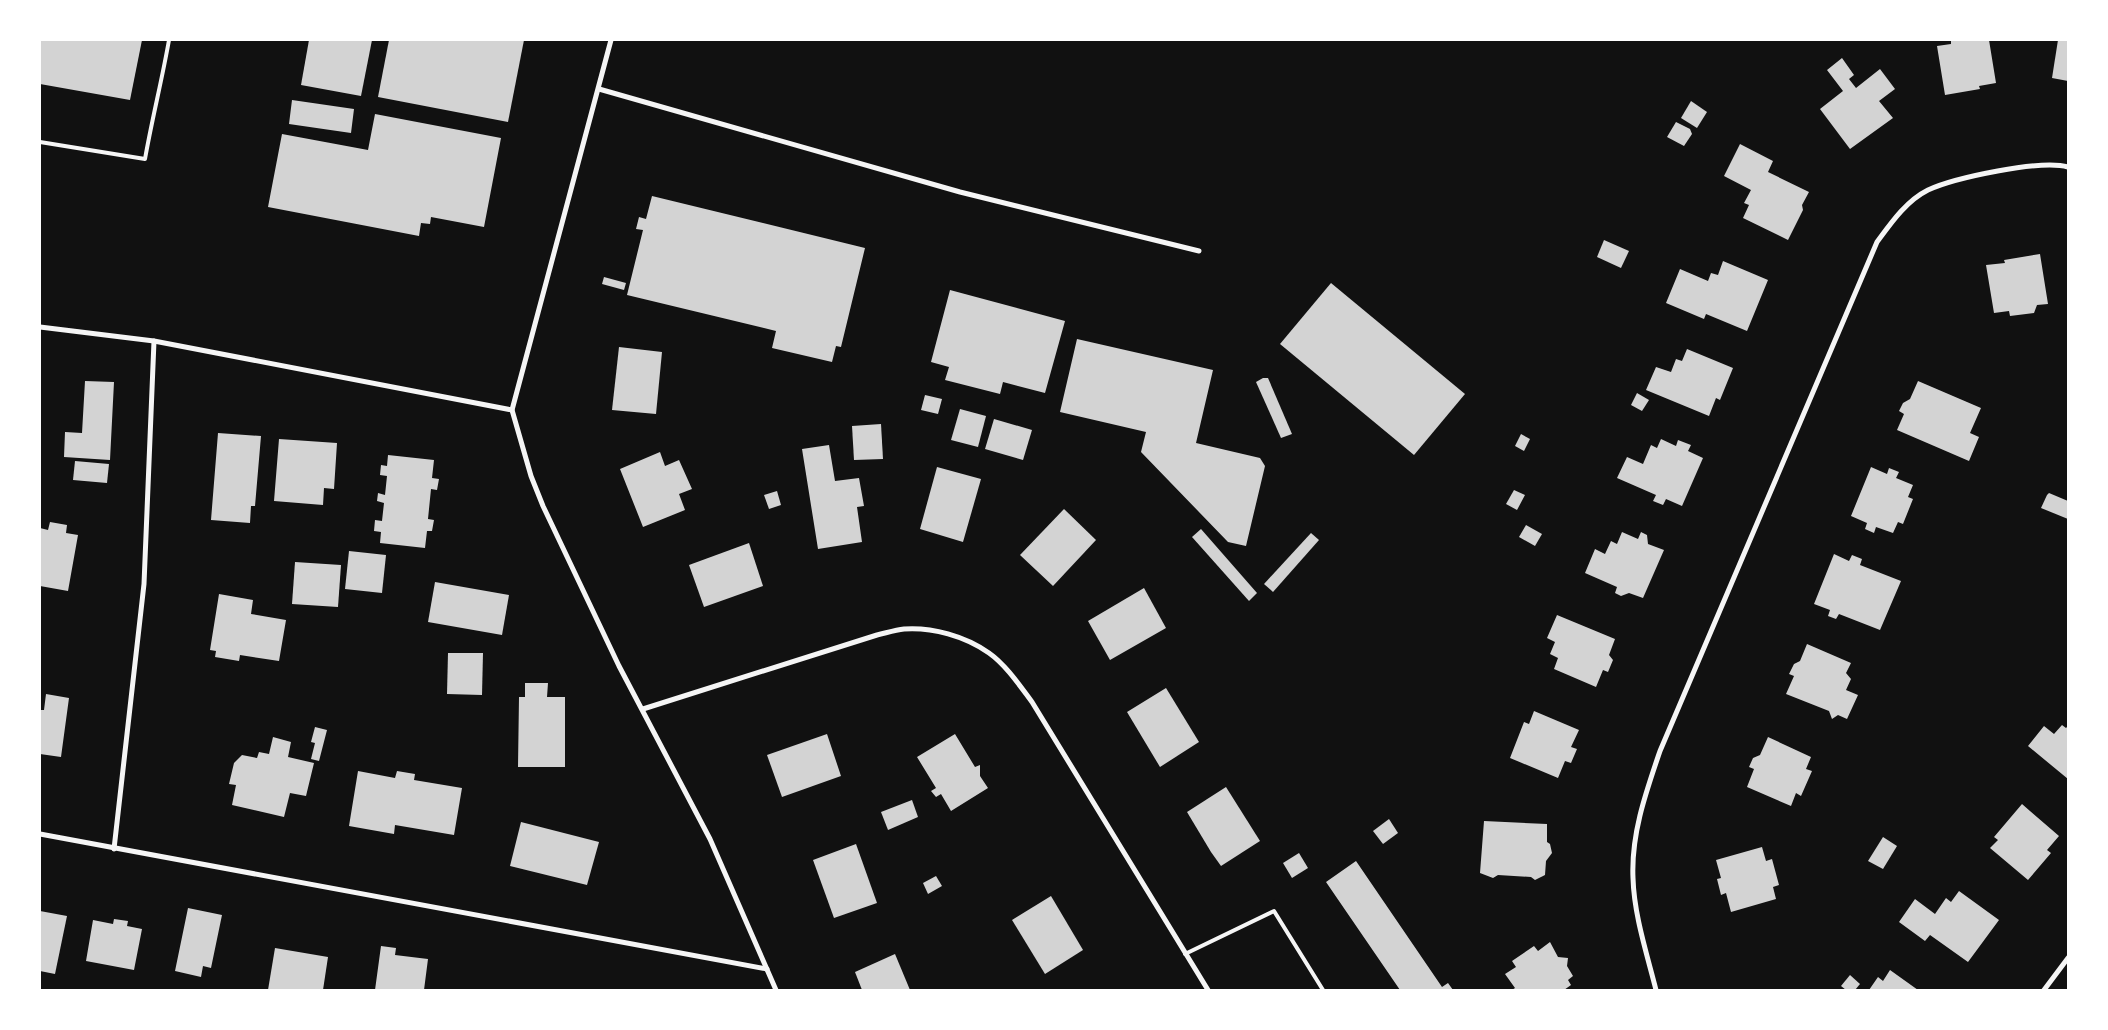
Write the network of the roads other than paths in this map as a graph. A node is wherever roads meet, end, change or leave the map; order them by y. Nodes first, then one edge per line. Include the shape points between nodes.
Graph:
1 (169, 40) edge
2 (611, 40) edge
3 (599, 88) junction
4 (40, 142) edge
5 (2068, 167) edge
6 (1199, 251) dead end
7 (40, 327) edge
8 (154, 341) junction
9 (512, 410) junction
10 (643, 709) junction
11 (40, 834) edge
12 (114, 849) junction
13 (1184, 954) junction
14 (2068, 958) edge
15 (767, 969) junction
16 (776, 990) edge
17 (1208, 990) edge
18 (1322, 990) edge
19 (1656, 990) edge
20 (2044, 990) edge

1 - 4 lane via 145,159
2 - 3 street
3 - 6 street via 960,192
3 - 9 street
5 - 19 street via 2044,164 2021,167 1928,190 1892,220 1877,242 1660,751 1643,801 1635,840 1633,878 1640,925
7 - 8 street
8 - 9 street
8 - 12 street via 144,584
9 - 10 street via 543,506
10 - 13 street via 903,629 930,629 960,638 989,653 1032,702
10 - 15 street via 710,839
11 - 12 street
12 - 15 street
13 - 17 street
13 - 18 lane via 1274,911
14 - 20 street
15 - 16 street

